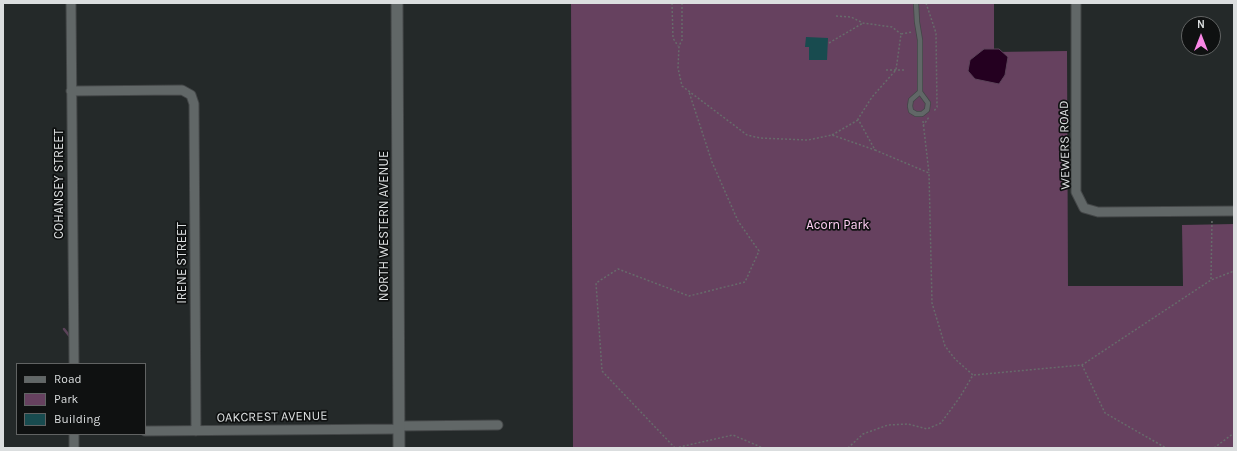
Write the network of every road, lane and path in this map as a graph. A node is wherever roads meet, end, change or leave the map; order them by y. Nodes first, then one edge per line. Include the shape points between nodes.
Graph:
1 (71, 3) edge
2 (397, 3) edge
3 (672, 3) edge
4 (682, 3) edge
5 (916, 3) edge
6 (926, 3) edge
7 (1076, 3) edge
8 (836, 16) dead end
9 (863, 23) junction
10 (918, 30) junction
11 (901, 34) junction
12 (829, 43) dead end
13 (679, 46) junction
14 (886, 70) dead end
15 (896, 70) junction
16 (906, 70) dead end
17 (71, 91) junction
18 (689, 92) junction
19 (920, 92) junction
20 (922, 114) junction
21 (858, 119) junction
22 (924, 126) junction
23 (832, 135) junction
24 (875, 150) junction
25 (929, 173) junction
26 (1212, 211) junction
27 (1234, 211) edge
28 (1234, 271) edge
29 (1211, 280) junction
30 (74, 363) edge
31 (1082, 366) junction
32 (973, 375) junction
33 (498, 425) dead end
34 (399, 428) junction
35 (146, 431) edge
36 (196, 431) junction
37 (1234, 433) edge
38 (74, 435) edge
39 (74, 448) edge
40 (399, 448) edge
41 (675, 448) edge
42 (763, 448) edge
43 (848, 448) edge
44 (1166, 448) edge
45 (1214, 448) edge

1 - 17 street, COHANSEY STREET
2 - 34 street, NORTH WESTERN AVENUE
3 - 13 path via 673,38
4 - 13 path via 682,40
5 - 10 lane
6 - 22 path via 936,33 937,107
7 - 26 street, WEWERS ROAD via 1076,192 1084,208 1098,212
8 - 9 path via 851,17
9 - 11 path via 892,27
9 - 12 path
10 - 11 path
10 - 19 lane
11 - 15 path
13 - 18 path via 678,68 682,86
14 - 15 path
15 - 16 path
15 - 21 path via 872,97
17 - 30 street, COHANSEY STREET
17 - 36 street, IRENE STREET via 182,90 191,95 194,104
18 - 23 path via 747,135 808,140
18 - 41 path via 712,162 738,220 759,251 745,282 689,296 618,269 596,283 602,371
19 - 20 lane via 928,103 927,110
19 - 20 lane via 912,100 910,111
20 - 22 path
21 - 23 path
21 - 24 path
22 - 25 path
23 - 24 path
24 - 25 path
25 - 32 path via 932,303 944,346
26 - 27 street, WEWERS ROAD
26 - 29 path
28 - 29 path
29 - 31 path
31 - 32 path
31 - 44 path via 1105,413
32 - 43 path via 940,423 927,429 908,424 888,425 863,434
33 - 34 street, OAKCREST AVENUE
34 - 36 street, OAKCREST AVENUE
34 - 40 street, NORTH WESTERN AVENUE
35 - 36 street, OAKCREST AVENUE
37 - 45 path
38 - 39 street
41 - 42 path via 734,435

